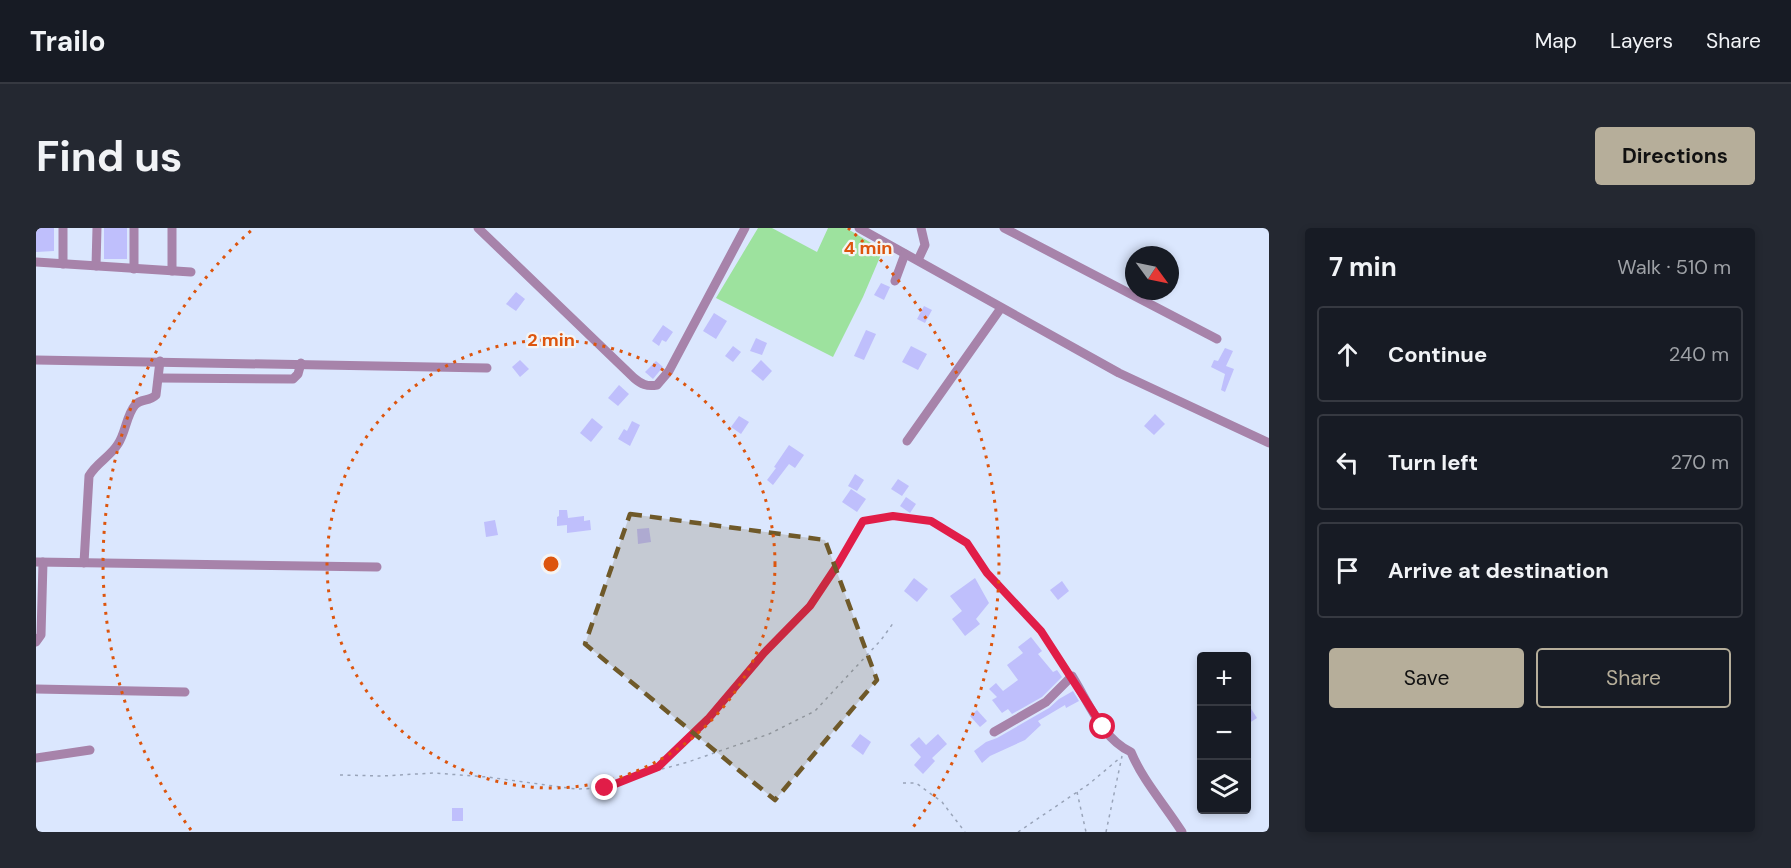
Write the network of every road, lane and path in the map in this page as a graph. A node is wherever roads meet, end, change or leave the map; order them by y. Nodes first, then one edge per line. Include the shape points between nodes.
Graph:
1 (63, 228) edge
2 (96, 228) edge
3 (134, 228) edge
4 (172, 228) edge
5 (478, 228) edge
6 (745, 228) edge
7 (859, 228) edge
8 (921, 228) edge
9 (1004, 228) edge
10 (905, 254) junction
11 (918, 260) junction
12 (36, 262) edge
13 (63, 264) junction
14 (96, 266) junction
15 (134, 268) junction
16 (172, 271) junction
17 (191, 272) dead end
18 (895, 281) dead end
19 (1001, 308) junction
20 (1217, 339) dead end
21 (36, 360) edge
22 (160, 361) junction
23 (301, 363) junction
24 (487, 368) dead end
25 (159, 378) junction
26 (907, 441) dead end
27 (1269, 443) edge
28 (39, 562) edge
29 (84, 562) junction
30 (377, 567) dead end
31 (894, 622) dead end
32 (36, 642) edge
33 (1071, 676) junction
34 (36, 689) edge
35 (185, 692) dead end
36 (994, 732) dead end
37 (90, 750) dead end
38 (36, 758) edge
39 (340, 775) dead end
40 (634, 777) junction
41 (903, 783) dead end
42 (1077, 792) junction
43 (965, 832) edge
44 (1018, 832) edge
45 (1086, 832) edge
46 (1107, 832) edge
47 (1182, 832) edge

1 - 13 street
2 - 14 street
3 - 15 street
4 - 16 street
5 - 6 street via 634,378 651,386 657,385 669,371
7 - 10 street
8 - 11 street via 925,245
9 - 20 street
10 - 11 street
10 - 18 street
11 - 19 street
12 - 13 street
13 - 14 street
14 - 15 street
15 - 16 street
16 - 17 street
19 - 26 street
19 - 27 street via 1119,373
21 - 22 street
22 - 23 street
22 - 25 street
23 - 24 street
23 - 25 street via 293,379
25 - 29 street via 156,395 134,406 118,445 89,476
28 - 29 street
28 - 32 street via 41,635
29 - 30 street
31 - 40 path via 815,711 769,734
33 - 36 street via 1046,702
33 - 40 path via 1041,631 987,573 967,543 931,521 893,516 863,521 810,606 682,746 658,767
33 - 47 street via 1103,727 1131,752 1140,772
34 - 35 street
37 - 38 street
39 - 40 path via 434,773 576,789 605,788
41 - 43 path via 916,783 942,802
42 - 44 path
42 - 45 path
42 - 46 path via 1122,756

